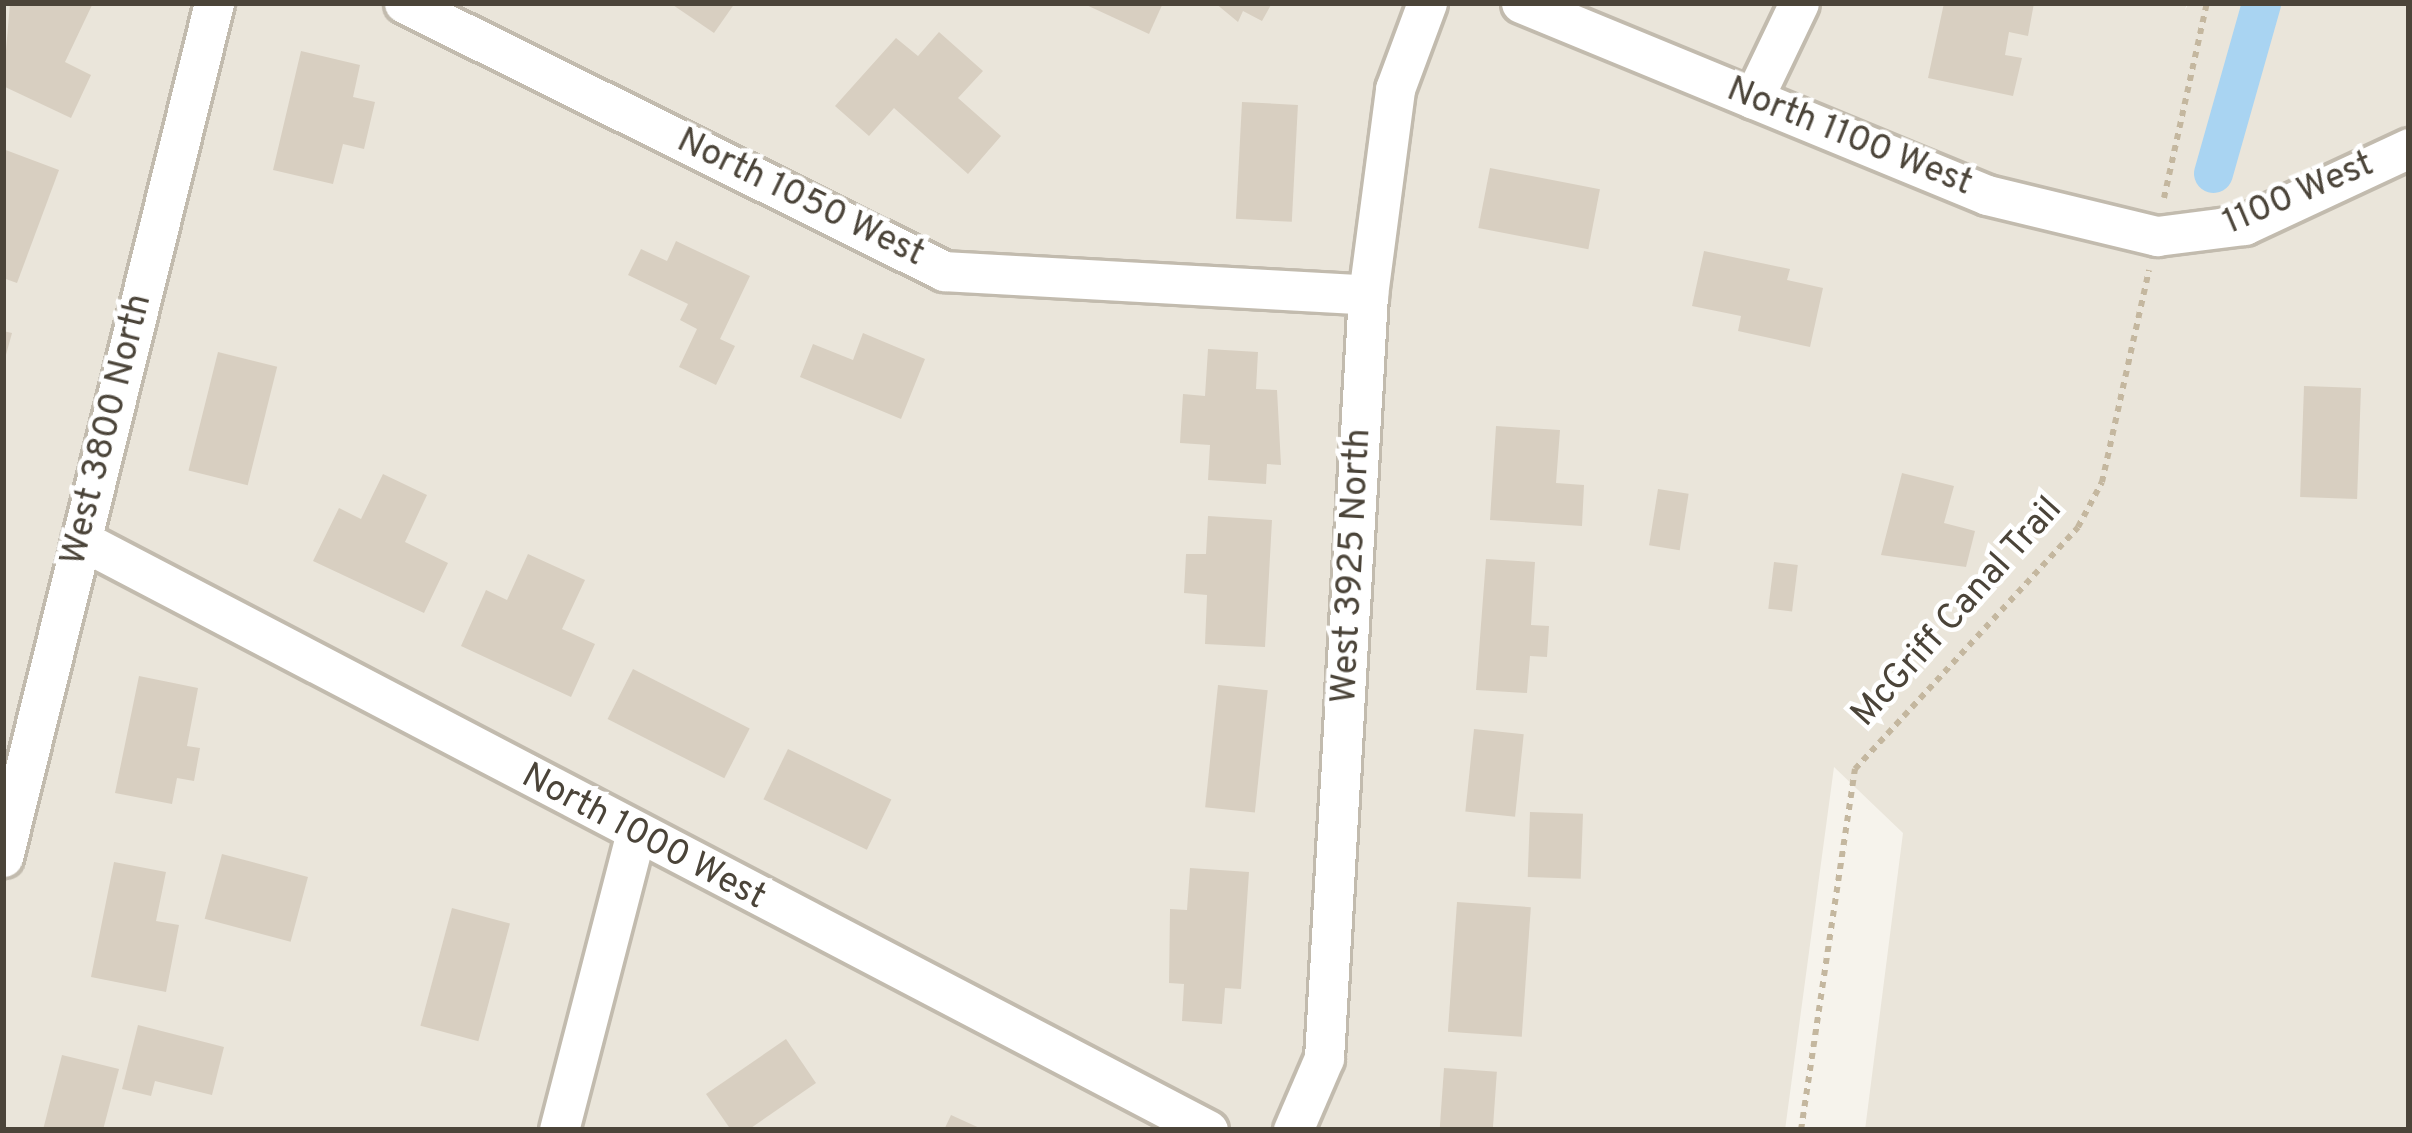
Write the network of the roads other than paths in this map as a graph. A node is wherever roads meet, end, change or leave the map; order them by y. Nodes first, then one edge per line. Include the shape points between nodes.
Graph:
1 (214, 3) edge
2 (404, 3) edge
3 (1427, 3) edge
4 (1521, 3) edge
5 (1799, 3) edge
6 (1753, 99) junction
7 (2409, 148) edge
8 (2175, 224) joint
9 (1368, 295) junction
10 (81, 540) junction
11 (635, 836) junction
12 (3, 857) edge
13 (559, 1130) edge
14 (1208, 1130) edge
15 (1293, 1130) edge

1 - 10 street, West 3800 North
2 - 9 street, North 1050 West via 944,271
3 - 9 street, West 3925 North via 1395,88
4 - 6 street, North 1100 West
5 - 6 street
6 - 8 street, North 1100 West via 1987,195 2086,223
7 - 8 street, 1100 West via 2245,225
9 - 15 street, West 3925 North via 1324,1058
10 - 11 street, North 1000 West
10 - 12 street, West 3800 North
11 - 13 street
11 - 14 street, North 1000 West

